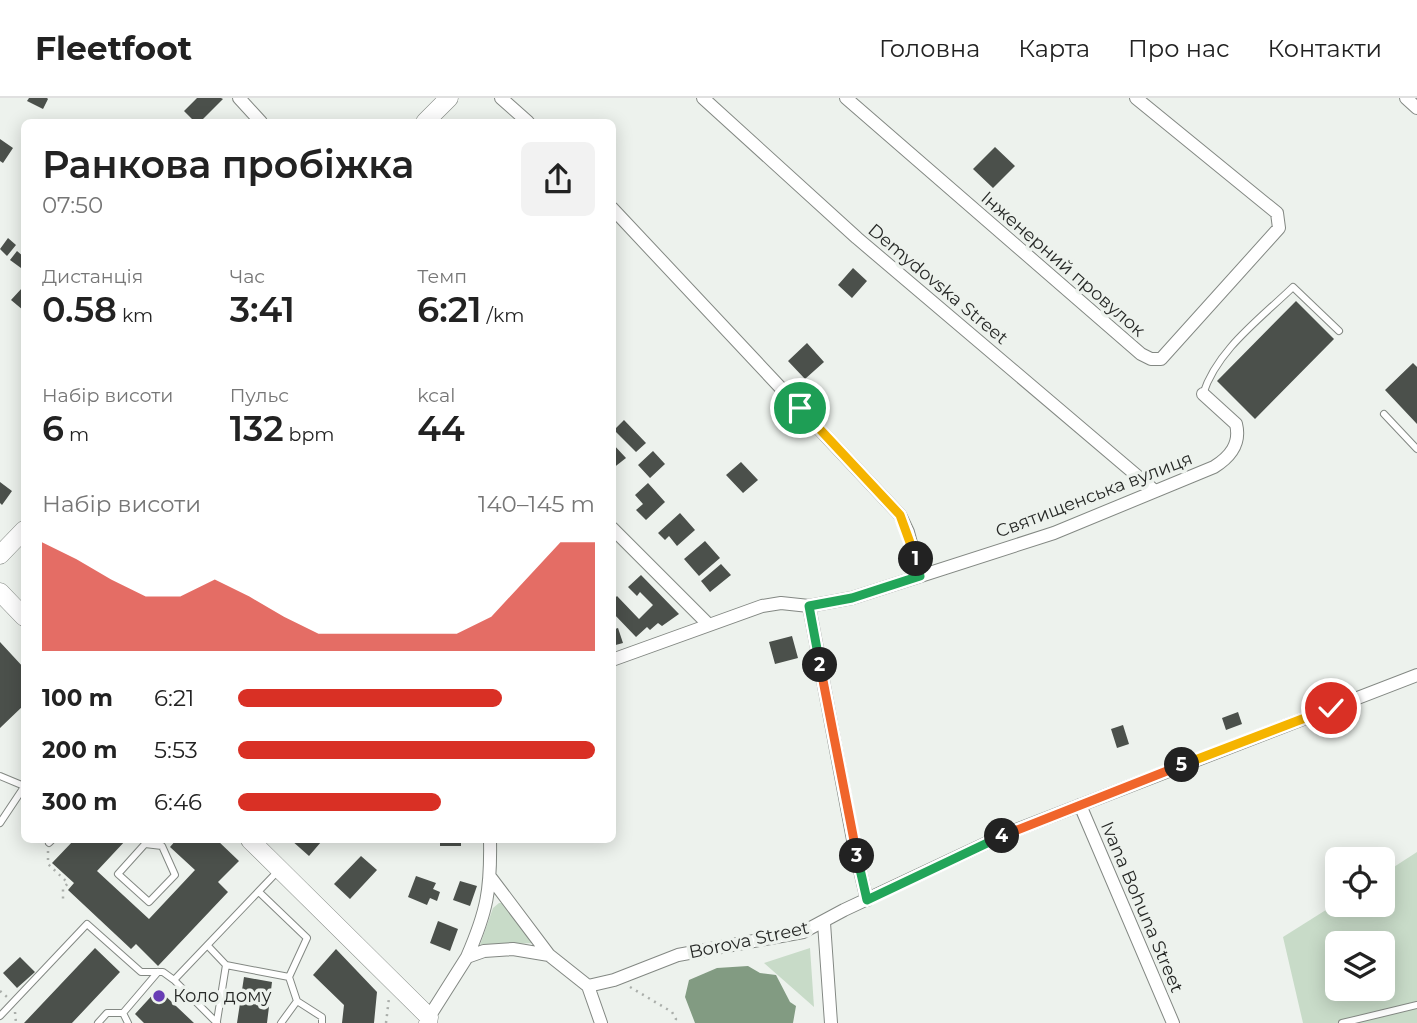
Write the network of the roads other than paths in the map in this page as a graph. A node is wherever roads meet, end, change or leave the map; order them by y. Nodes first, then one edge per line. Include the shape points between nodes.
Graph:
1 (239, 98) edge
2 (449, 98) edge
3 (501, 98) edge
4 (704, 98) edge
5 (846, 98) edge
6 (1136, 98) edge
7 (1406, 98) edge
8 (1417, 108) edge
9 (258, 119) edge
10 (428, 119) edge
11 (525, 119) edge
12 (616, 212) edge
13 (1339, 331) dead end
14 (1203, 394) joint
15 (1384, 414) dead end
16 (1417, 449) edge
17 (1155, 491) junction
18 (616, 532) edge
19 (21, 533) edge
20 (0, 555) edge
21 (920, 576) junction
22 (0, 592) edge
23 (809, 606) junction
24 (21, 614) edge
25 (708, 624) junction
26 (616, 658) edge
27 (1417, 675) edge
28 (0, 775) edge
29 (21, 786) edge
30 (21, 792) edge
31 (1080, 804) junction
32 (0, 823) edge
33 (164, 843) edge
34 (253, 843) edge
35 (490, 843) edge
36 (280, 869) junction
37 (491, 878) junction
38 (259, 892) junction
39 (867, 900) junction
40 (824, 923) junction
41 (208, 946) junction
42 (550, 955) junction
43 (467, 957) junction
44 (226, 965) junction
45 (158, 972) junction
46 (289, 977) junction
47 (174, 980) junction
48 (588, 986) junction
49 (297, 1000) junction
50 (1417, 1006) edge
51 (123, 1013) junction
52 (0, 1017) edge
53 (1368, 1019) edge
54 (428, 1020) edge
55 (217, 1022) edge
56 (98, 1023) edge
57 (128, 1023) edge
58 (281, 1023) edge
59 (322, 1023) edge
60 (601, 1023) edge
61 (831, 1023) edge
62 (1173, 1023) edge
63 (1342, 1023) edge

1 - 9 street
2 - 10 street
3 - 11 street
4 - 17 street, Demydovska Street via 857,238
5 - 6 street, Інженерний провулок via 1141,354 1160,359 1279,228 1277,213
7 - 8 street
12 - 21 street via 900,515
13 - 14 lane via 1293,287 1223,356
14 - 17 street, Святищенська вулиця via 1236,424 1236,445 1229,457 1214,467
15 - 16 lane
17 - 21 street, Святищенська вулиця via 1054,533
18 - 25 street
19 - 20 street
21 - 23 street, Святищенська вулиця
22 - 24 street
23 - 25 street, Святищенська вулиця via 762,606
23 - 39 street
25 - 26 street, Святищенська вулиця
27 - 31 street, Borova Street
28 - 29 lane
30 - 32 lane
31 - 39 street, Borova Street
31 - 62 street, Ivana Bohuna Street
33 - 33 lane via 145,844 118,874 149,902 175,875
34 - 36 street
35 - 37 street
36 - 38 lane
36 - 54 street
37 - 42 street
37 - 43 street via 484,918
38 - 41 lane
38 - 46 lane via 307,938
39 - 40 street, Borova Street
40 - 48 street, Borova Street via 803,932 678,955
40 - 61 street
41 - 44 lane
41 - 47 lane
42 - 43 street via 513,948
42 - 48 street
43 - 54 street
44 - 46 lane
44 - 55 lane
45 - 47 lane
45 - 51 lane
45 - 52 lane via 141,972 87,923
46 - 49 lane
47 - 55 lane
48 - 60 street
49 - 58 lane
49 - 59 lane via 322,1017
50 - 53 lane
51 - 56 lane via 107,1013
51 - 57 lane
53 - 63 lane

